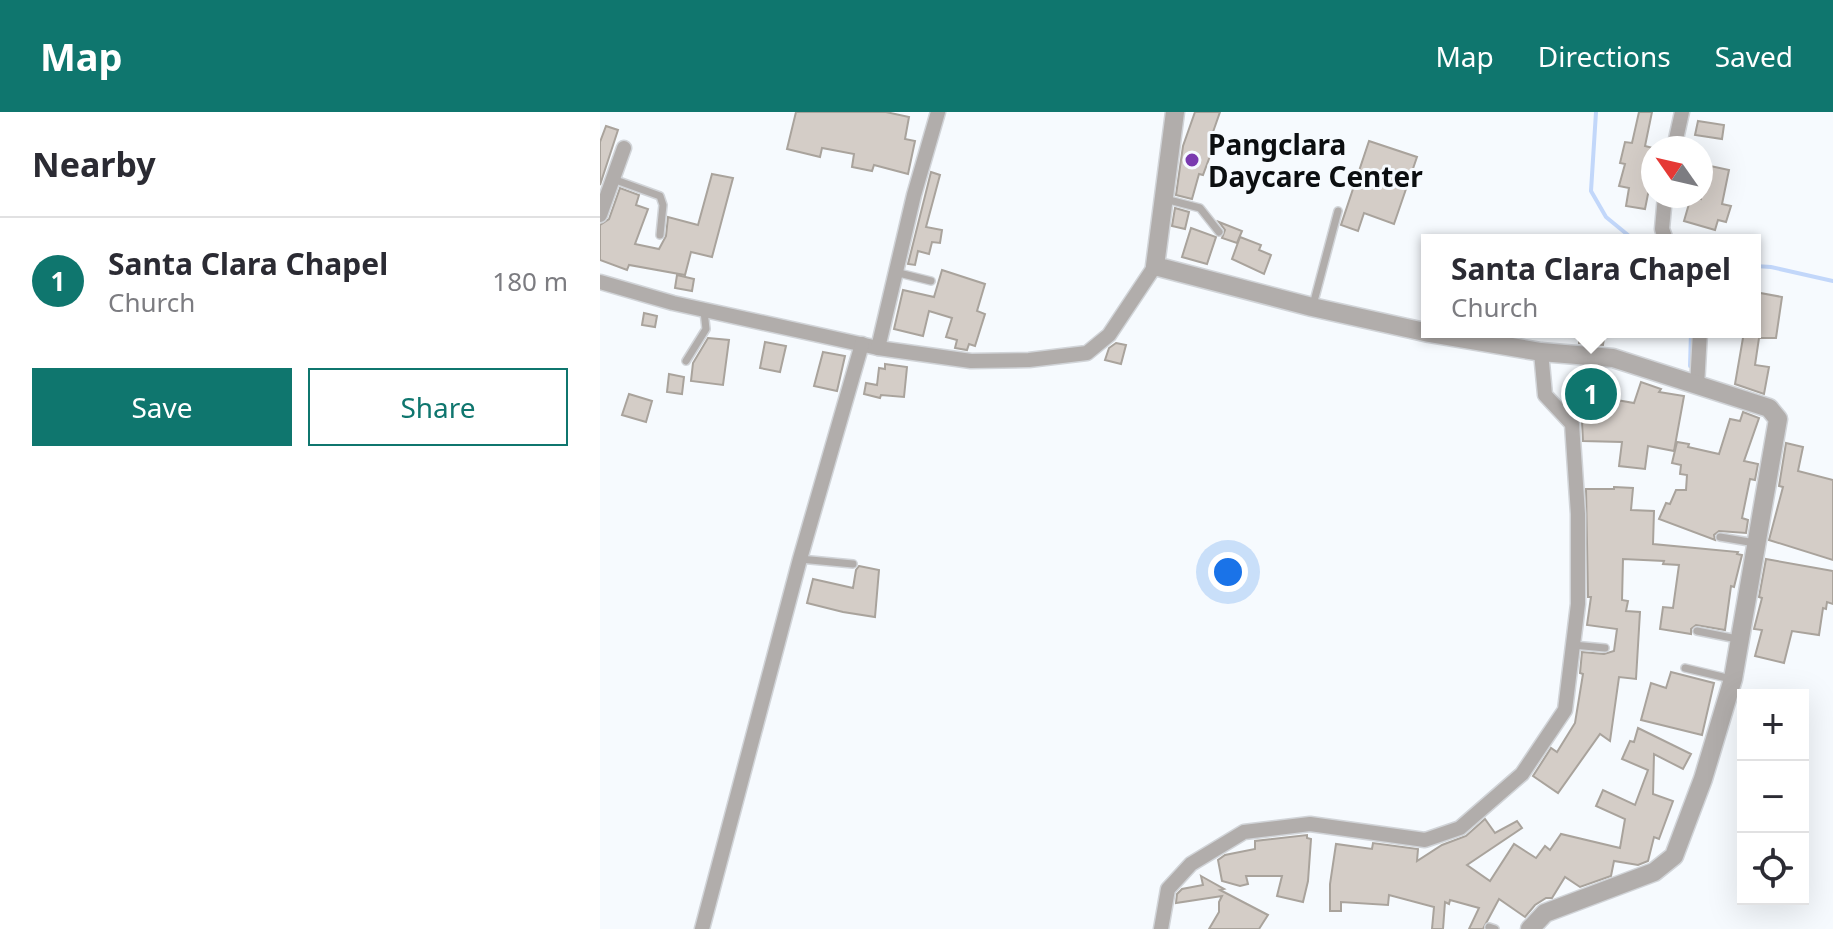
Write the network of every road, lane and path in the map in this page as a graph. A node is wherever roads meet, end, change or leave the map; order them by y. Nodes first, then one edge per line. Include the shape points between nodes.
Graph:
1 (938, 112) edge
2 (1175, 112) edge
3 (1682, 112) edge
4 (1677, 136) edge
5 (624, 148) dead end
6 (613, 179) junction
7 (1163, 198) junction
8 (1664, 208) edge
9 (1338, 211) dead end
10 (600, 215) edge
11 (1219, 232) dead end
12 (1664, 234) edge
13 (660, 235) dead end
14 (1155, 266) junction
15 (895, 272) junction
16 (931, 281) dead end
17 (600, 282) edge
18 (1312, 307) junction
19 (704, 309) junction
20 (1421, 331) edge
21 (1458, 338) edge
22 (1700, 338) edge
23 (862, 344) junction
24 (878, 348) junction
25 (1541, 352) junction
26 (686, 361) dead end
27 (1697, 386) junction
28 (1720, 537) dead end
29 (1755, 543) junction
30 (800, 559) junction
31 (853, 564) dead end
32 (1697, 631) dead end
33 (1740, 640) junction
34 (1573, 645) junction
35 (1605, 648) dead end
36 (1685, 668) dead end
37 (1733, 679) junction
38 (702, 929) edge
39 (1161, 929) edge
40 (1530, 929) edge

1 - 15 street
2 - 7 street
3 - 4 street
5 - 6 street
6 - 10 street
6 - 13 lane via 660,196
7 - 11 lane via 1200,208
7 - 14 street
8 - 12 street
9 - 18 lane
14 - 18 street
14 - 24 street via 1109,335 1087,353 971,361
15 - 16 lane
15 - 24 street
17 - 19 street
18 - 20 street
19 - 23 street
19 - 26 lane via 707,326
21 - 25 street
22 - 27 street
23 - 24 street
23 - 30 street
25 - 27 street via 1613,358
25 - 34 street via 1545,395 1572,424 1578,514
27 - 29 street via 1769,408 1778,419
28 - 29 lane
29 - 33 street
30 - 31 lane
30 - 38 street
32 - 33 lane
33 - 37 street
34 - 35 lane
34 - 39 street via 1565,710 1522,774 1460,828 1425,840 1310,824 1244,832 1191,864 1168,889
36 - 37 lane
37 - 40 street via 1674,856 1654,872 1545,913

